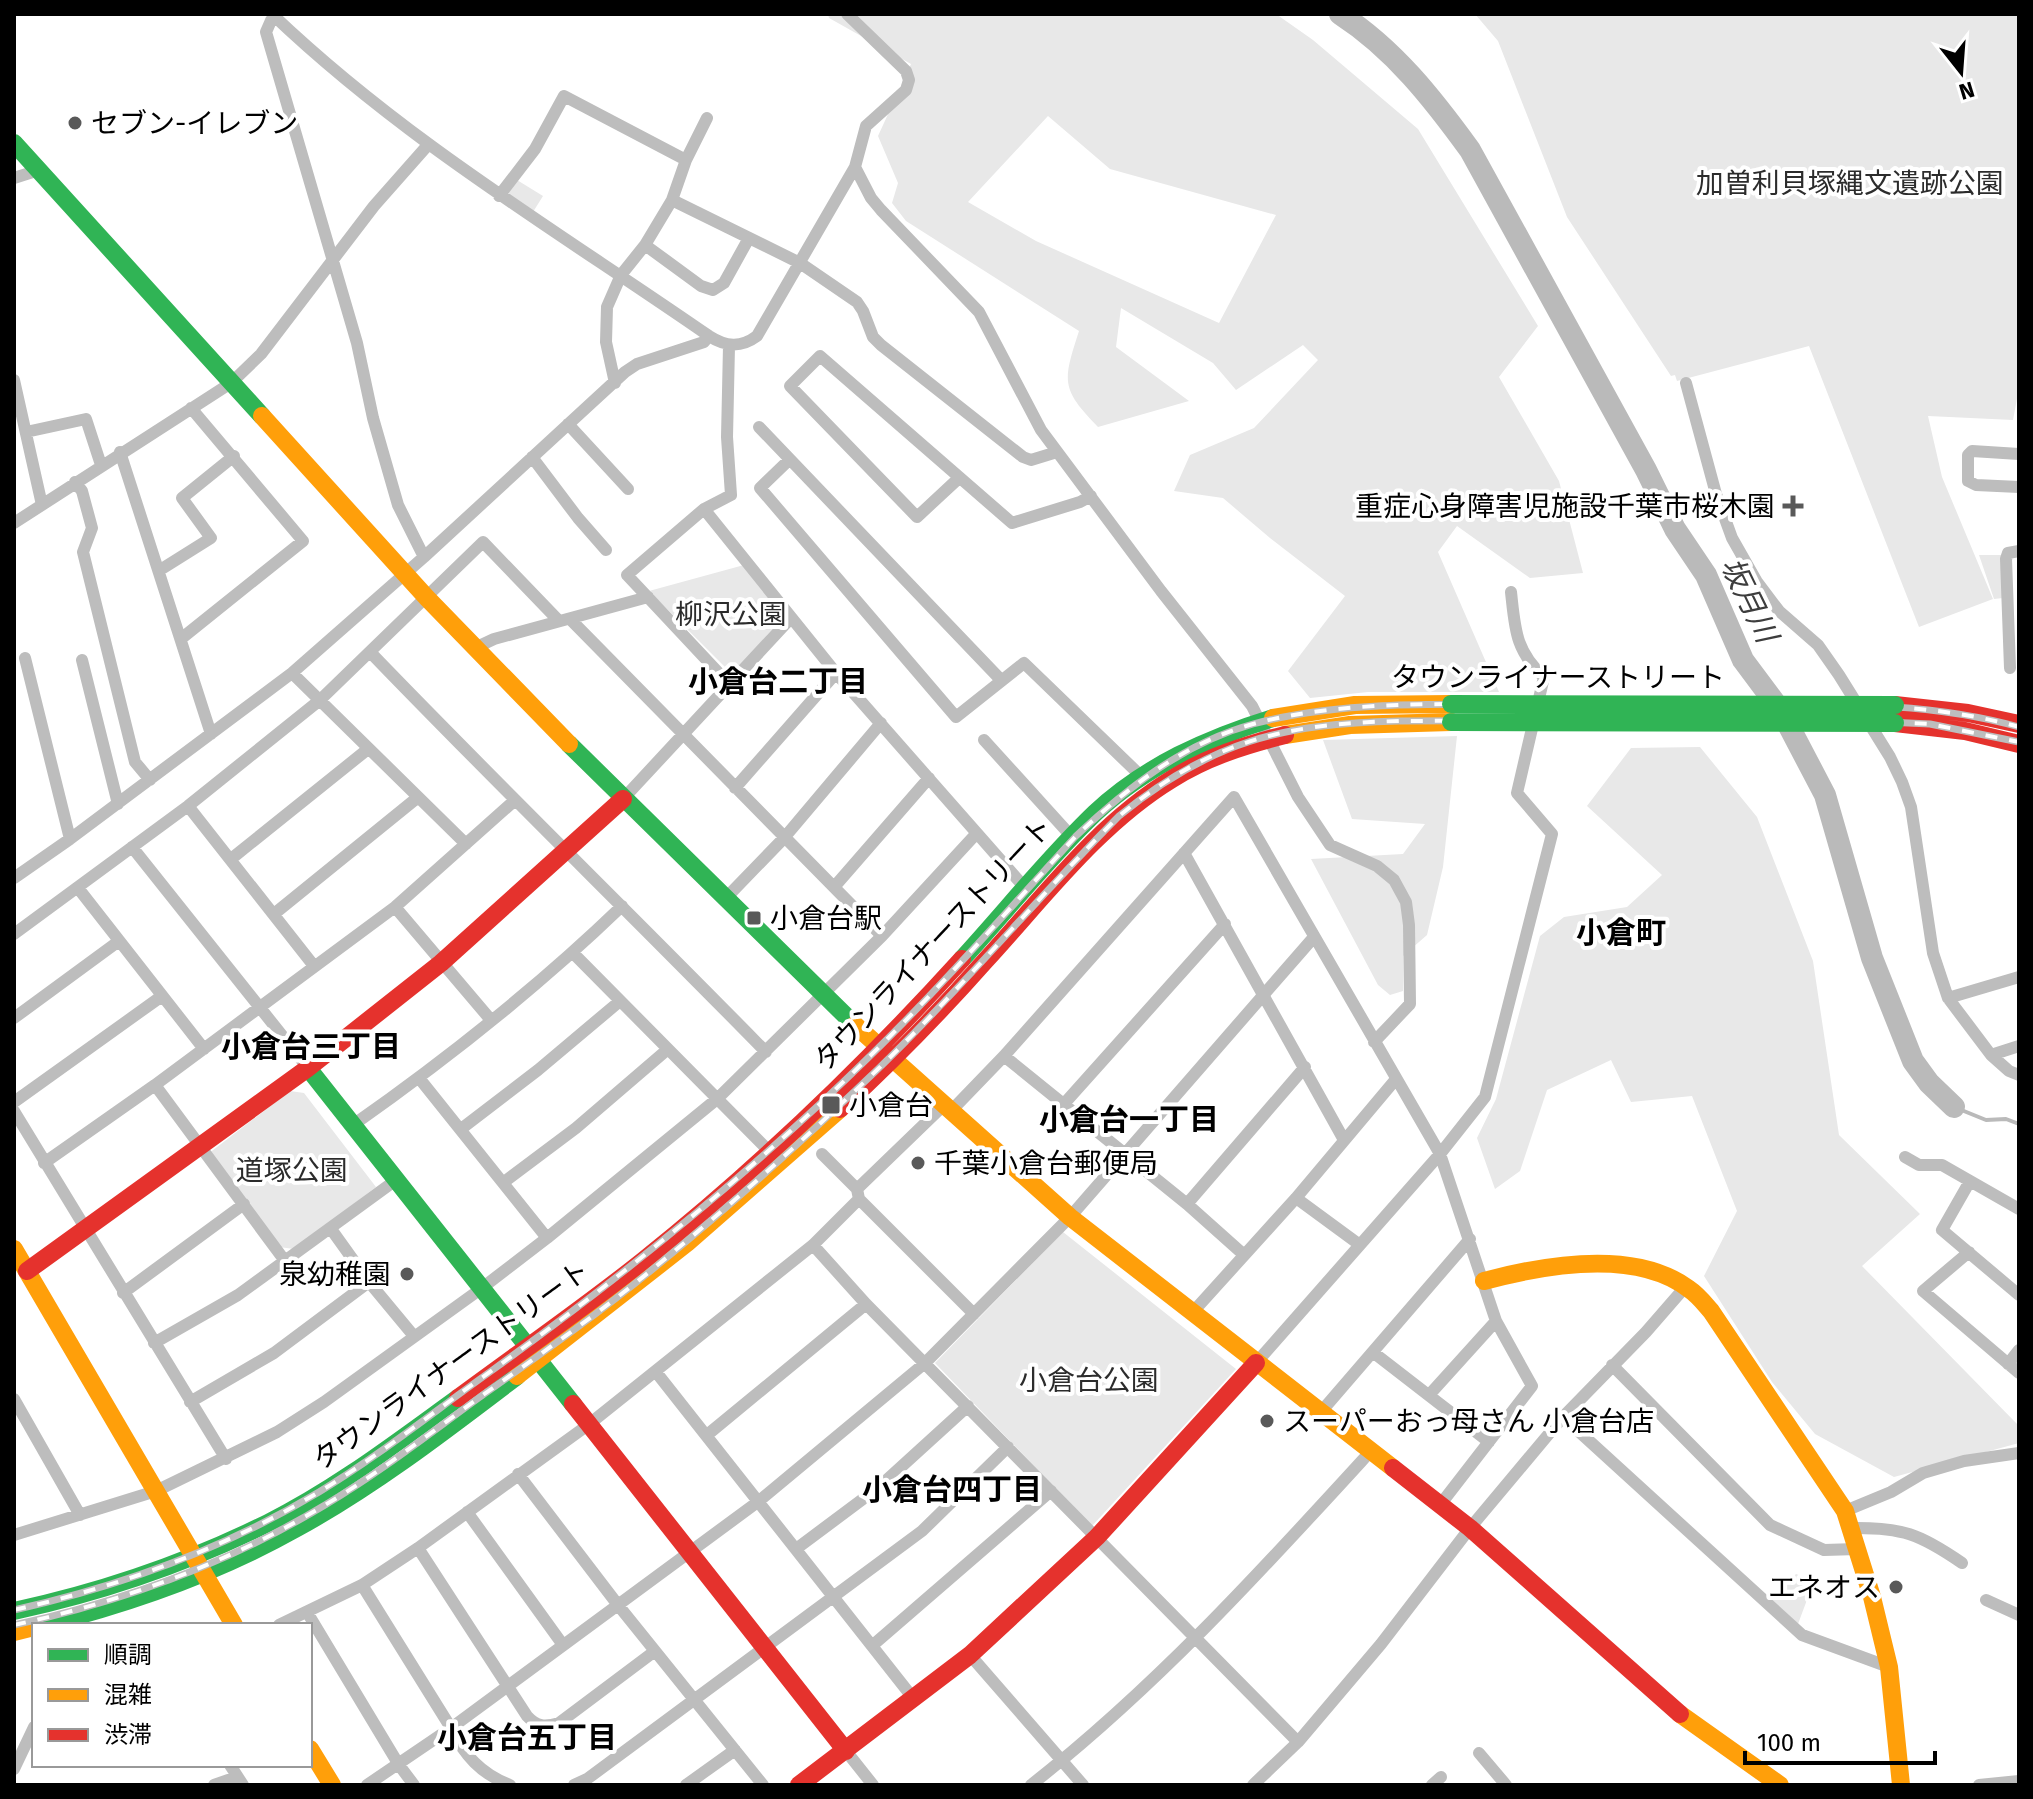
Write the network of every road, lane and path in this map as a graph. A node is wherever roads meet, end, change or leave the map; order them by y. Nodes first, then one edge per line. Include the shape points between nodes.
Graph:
1 (847, 14) edge
2 (272, 15) edge
3 (707, 118) dead end
4 (14, 143) edge
5 (427, 146) junction
6 (686, 160) junction
7 (855, 167) junction
8 (39, 170) junction
9 (14, 178) edge
10 (499, 196) junction
11 (672, 200) junction
12 (749, 238) junction
13 (645, 245) junction
14 (333, 262) junction
15 (800, 263) junction
16 (621, 275) junction
17 (709, 336) junction
18 (729, 346) junction
19 (14, 380) edge
20 (231, 383) junction
21 (615, 383) junction
22 (1686, 383) dead end
23 (191, 408) junction
24 (568, 424) junction
25 (759, 427) dead end
26 (26, 432) junction
27 (120, 452) junction
28 (1057, 452) junction
29 (2019, 454) edge
30 (234, 456) junction
31 (532, 457) junction
32 (789, 460) junction
33 (101, 465) junction
34 (959, 478) junction
35 (75, 482) junction
36 (2019, 487) edge
37 (628, 489) dead end
38 (1091, 496) junction
39 (42, 505) junction
40 (704, 509) junction
41 (14, 523) edge
42 (606, 550) dead end
43 (2019, 551) edge
44 (424, 557) junction
45 (160, 570) junction
46 (406, 573) junction
47 (1511, 592) dead end
48 (648, 597) junction
49 (427, 598) junction
50 (791, 618) junction
51 (564, 620) junction
52 (182, 638) junction
53 (477, 647) junction
54 (371, 653) junction
55 (25, 658) dead end
56 (82, 660) dead end
57 (2010, 668) dead end
58 (292, 673) junction
59 (836, 673) junction
60 (1001, 680) junction
61 (730, 685) junction
62 (320, 700) junction
63 (1451, 713) junction
64 (1895, 714) junction
65 (1260, 720) junction
66 (881, 723) junction
67 (2019, 724) edge
68 (211, 734) junction
69 (683, 735) junction
70 (1269, 737) junction
71 (984, 740) dead end
72 (2019, 744) edge
73 (368, 749) junction
74 (1142, 777) junction
75 (929, 778) junction
76 (150, 780) junction
77 (735, 788) junction
78 (417, 798) junction
79 (623, 799) junction
80 (514, 801) junction
81 (118, 804) junction
82 (188, 806) junction
83 (976, 834) junction
84 (1072, 837) junction
85 (784, 838) junction
86 (70, 839) junction
87 (466, 844) junction
88 (132, 847) junction
89 (568, 851) junction
90 (1184, 853) junction
91 (231, 859) junction
92 (14, 878) edge
93 (835, 886) junction
94 (78, 888) junction
95 (1026, 889) junction
96 (725, 899) junction
97 (622, 906) junction
98 (395, 907) junction
99 (274, 914) junction
100 (1225, 924) junction
101 (14, 934) edge
102 (882, 936) junction
103 (1314, 937) junction
104 (119, 941) junction
105 (573, 953) junction
106 (441, 963) junction
107 (314, 966) junction
108 (2019, 977) edge
109 (1266, 995) junction
110 (162, 996) junction
111 (824, 996) junction
112 (1948, 998) junction
113 (620, 1001) junction
114 (260, 1008) junction
115 (14, 1018) edge
116 (490, 1019) junction
117 (1374, 1042) junction
118 (2019, 1046) edge
119 (204, 1049) junction
120 (668, 1049) junction
121 (766, 1052) junction
122 (885, 1054) junction
123 (1991, 1055) junction
124 (1004, 1056) junction
125 (1305, 1067) junction
126 (308, 1068) junction
127 (2019, 1075) edge
128 (419, 1078) junction
129 (1396, 1079) junction
130 (155, 1085) junction
131 (717, 1099) junction
132 (14, 1102) edge
133 (1063, 1105) junction
134 (946, 1109) junction
135 (14, 1111) edge
136 (353, 1125) junction
137 (461, 1129) junction
138 (1344, 1140) junction
139 (201, 1145) junction
140 (770, 1152) junction
141 (822, 1154) dead end
142 (1124, 1154) junction
143 (1440, 1154) junction
144 (1905, 1157) dead end
145 (44, 1163) junction
146 (396, 1180) junction
147 (1970, 1181) junction
148 (504, 1182) junction
149 (858, 1194) junction
150 (1296, 1198) junction
151 (244, 1204) junction
152 (1187, 1204) junction
153 (2019, 1209) edge
154 (1070, 1217) junction
155 (331, 1229) junction
156 (85, 1231) junction
157 (547, 1238) junction
158 (1470, 1239) junction
159 (813, 1245) junction
160 (1360, 1245) junction
161 (14, 1249) edge
162 (1969, 1252) junction
163 (1243, 1254) junction
164 (285, 1261) junction
165 (20, 1274) edge
166 (1484, 1281) junction
167 (369, 1282) junction
168 (1686, 1286) junction
169 (482, 1288) junction
170 (123, 1293) junction
171 (2019, 1295) edge
172 (866, 1304) junction
173 (1192, 1313) junction
174 (974, 1314) junction
175 (1496, 1321) junction
176 (413, 1335) junction
177 (154, 1343) junction
178 (2019, 1350) edge
179 (533, 1353) junction
180 (1374, 1353) junction
181 (925, 1363) junction
182 (1256, 1363) junction
183 (1612, 1365) junction
184 (2014, 1368) edge
185 (656, 1372) junction
186 (1430, 1394) junction
187 (14, 1399) edge
188 (190, 1402) junction
189 (968, 1406) junction
190 (1320, 1413) junction
191 (1563, 1417) junction
192 (588, 1425) junction
193 (707, 1435) junction
194 (1489, 1442) junction
195 (1008, 1447) junction
196 (1370, 1452) junction
197 (2019, 1453) edge
198 (226, 1459) junction
199 (518, 1474) junction
200 (156, 1491) junction
201 (1051, 1491) junction
202 (759, 1501) junction
203 (1440, 1505) junction
204 (467, 1512) junction
205 (80, 1515) junction
206 (1848, 1520) junction
207 (1470, 1528) junction
208 (14, 1534) edge
209 (1097, 1537) junction
210 (418, 1548) junction
211 (796, 1549) junction
212 (1857, 1549) junction
213 (688, 1553) junction
214 (1962, 1563) dead end
215 (199, 1564) junction
216 (362, 1585) junction
217 (833, 1598) junction
218 (1986, 1600) dead end
219 (618, 1605) junction
220 (14, 1611) edge
221 (307, 1612) junction
222 (2019, 1615) edge
223 (84, 1620) edge
224 (59, 1623) edge
225 (233, 1623) edge
226 (283, 1623) edge
227 (1197, 1639) junction
228 (563, 1645) junction
229 (873, 1645) junction
230 (765, 1649) junction
231 (655, 1651) junction
232 (970, 1655) junction
233 (1889, 1667) junction
234 (508, 1687) junction
235 (695, 1698) junction
236 (913, 1698) junction
237 (451, 1728) junction
238 (32, 1731) edge
239 (1298, 1742) junction
240 (735, 1750) junction
241 (846, 1751) junction
242 (312, 1752) edge
243 (1479, 1753) dead end
244 (1062, 1760) junction
245 (16, 1763) edge
246 (399, 1765) junction
247 (240, 1781) edge
248 (2019, 1781) edge
249 (1259, 1783) edge
250 (214, 1785) edge
251 (332, 1785) edge
252 (367, 1785) edge
253 (414, 1785) edge
254 (510, 1785) edge
255 (574, 1785) edge
256 (686, 1785) edge
257 (763, 1785) edge
258 (799, 1785) edge
259 (873, 1785) edge
260 (1031, 1785) edge
261 (1083, 1785) edge
262 (1506, 1785) edge
263 (1780, 1785) edge
264 (1901, 1785) edge
265 (1979, 1785) edge

1 - 7 street via 909,80 906,90 866,126
2 - 5 street
2 - 14 street via 266,32
3 - 6 street
4 - 8 street
5 - 10 street
5 - 14 street
6 - 10 street via 564,96 535,149
6 - 11 street
7 - 15 street
7 - 28 street via 881,210 979,312
8 - 9 street
8 - 20 street
10 - 16 street
11 - 12 street
11 - 13 street
12 - 13 street via 724,283 713,290
12 - 15 street
13 - 16 street
14 - 20 street via 261,354
14 - 44 street via 398,505
15 - 18 street via 757,336
15 - 28 street via 857,302 881,345 1023,457 1031,460
16 - 17 street
16 - 21 street via 607,307 606,342
17 - 18 street
17 - 21 street via 637,364
18 - 40 street via 731,495
19 - 26 street
20 - 23 street
20 - 46 street
21 - 24 street
22 - 112 street via 1732,538 1779,611 1818,645 1839,675 1902,782 1911,807 1933,953
23 - 27 street
23 - 30 street
24 - 31 street
24 - 37 street
25 - 32 street
26 - 33 street via 86,419
26 - 39 street
27 - 33 street
27 - 45 street
28 - 38 street
29 - 36 street via 1968,455 1968,481
30 - 45 street via 182,498 211,538
30 - 52 street via 303,541
31 - 42 street
31 - 44 street
32 - 60 street
32 - 60 street via 760,488 956,717
33 - 35 street
34 - 34 street via 917,517 790,386 820,356
34 - 38 street via 1012,523
35 - 39 street
35 - 76 street via 92,528 83,552 135,762
38 - 65 street
39 - 41 street
40 - 48 street via 627,575
40 - 50 street
43 - 57 street via 2008,553 2006,559
44 - 46 street
45 - 52 street
46 - 49 street
46 - 58 street
47 - 143 street via 1522,652 1544,677 1517,793 1552,834 1485,1097
48 - 51 street
48 - 61 street
49 - 51 street via 483,542
49 - 53 street
49 - 54 street
50 - 59 street
50 - 61 street
51 - 53 street
51 - 69 street
52 - 68 street
53 - 79 street
54 - 62 street
54 - 80 street
55 - 86 street
56 - 81 street
58 - 62 street
58 - 68 street
59 - 66 street
59 - 77 street
60 - 74 street via 1024,663
61 - 69 street
62 - 73 street
62 - 82 street
63 - 64 street, タウンライナーストリート, bridge
63 - 65 street, タウンライナーストリート via 1355,705
63 - 70 street, タウンライナーストリート
64 - 67 street, タウンライナーストリート via 1968,713
64 - 72 street, タウンライナーストリート
65 - 70 street
65 - 74 street, タウンライナーストリート via 1181,753
66 - 75 street
66 - 85 street
68 - 76 street
69 - 77 street
69 - 79 street
70 - 117 street via 1298,797 1330,845 1377,866 1394,880 1406,902 1410,1004
70 - 122 street, タウンライナーストリート via 1189,769 1121,818
71 - 84 street
73 - 78 street
73 - 91 street
74 - 84 street, タウンライナーストリート
75 - 83 street
75 - 93 street
76 - 81 street
77 - 85 street
78 - 87 street
78 - 99 street
79 - 89 street
79 - 96 street
80 - 87 street
80 - 89 street
81 - 86 street
82 - 88 street
82 - 91 street
83 - 95 street
83 - 102 street
84 - 95 street, タウンライナーストリート
85 - 93 street
85 - 96 street
86 - 92 street
87 - 98 street
88 - 94 street
88 - 114 street
89 - 97 street
89 - 106 street
90 - 100 street
90 - 103 street via 1234,797
90 - 124 street
91 - 99 street
93 - 102 street
94 - 101 street
94 - 104 street
95 - 122 street, タウンライナーストリート
96 - 111 street
97 - 105 street
97 - 121 street
98 - 106 street
98 - 107 street
99 - 107 street
100 - 109 street
100 - 133 street
102 - 111 street
103 - 109 street
103 - 117 street
104 - 110 street
104 - 115 street
105 - 113 street
105 - 116 street
106 - 116 street
106 - 126 street
107 - 114 street
108 - 112 street
109 - 125 street
109 - 142 street
110 - 119 street
110 - 132 street
111 - 121 street
111 - 122 street
112 - 123 street
113 - 120 street
113 - 137 street
114 - 119 street
114 - 126 street
116 - 128 street
117 - 129 street
118 - 123 street
119 - 130 street
120 - 131 street
120 - 148 street
121 - 131 street
122 - 134 street
122 - 140 street, タウンライナーストリート
122 - 179 street, タウンライナーストリート via 747,1195 653,1272
123 - 127 street
124 - 133 street
124 - 134 street
125 - 138 street
125 - 152 street
126 - 136 street
126 - 139 street
128 - 136 street
128 - 137 street
129 - 138 street
129 - 143 street
130 - 139 street
130 - 145 street
131 - 140 street
131 - 157 street
133 - 142 street
134 - 149 street
134 - 154 street
135 - 145 street
136 - 146 street
137 - 148 street
138 - 150 street
139 - 151 street
139 - 156 street
140 - 179 street, タウンライナーストリート
141 - 149 street
142 - 152 street
142 - 154 street
143 - 158 street
143 - 160 street
144 - 147 street via 1919,1165 1942,1165
145 - 156 street
146 - 155 street
146 - 169 street
147 - 153 street
147 - 162 street via 1942,1230
148 - 157 street
149 - 159 street
149 - 174 street
150 - 160 street
150 - 163 street
151 - 164 street
151 - 170 street
152 - 163 street
154 - 173 street
154 - 174 street
155 - 164 street
155 - 167 street
156 - 165 street
156 - 170 street
157 - 169 street
158 - 166 street
158 - 180 street
159 - 172 street
159 - 185 street
160 - 182 street
161 - 165 street
162 - 171 street
162 - 184 street via 1923,1291
163 - 173 street
164 - 177 street
165 - 200 street
166 - 168 street via 1519,1271 1593,1263
166 - 175 street
167 - 176 street
167 - 188 street via 274,1353
168 - 183 street
168 - 206 street via 1711,1311
169 - 176 street
169 - 179 street
170 - 177 street
172 - 181 street
172 - 193 street
173 - 182 street
174 - 181 street
175 - 186 street
175 - 194 street via 1532,1386
176 - 198 street via 324,1402
177 - 188 street
178 - 184 street
179 - 192 street
179 - 215 street, タウンライナーストリート via 327,1511 278,1537
180 - 186 street
180 - 190 street
181 - 189 street
181 - 202 street
182 - 190 street
182 - 209 street
183 - 191 street
183 - 212 street via 1770,1525 1824,1550
185 - 192 street
185 - 193 street
186 - 194 street
187 - 205 street
188 - 198 street
189 - 195 street
189 - 211 street via 879,1487
190 - 196 street
191 - 207 street
191 - 233 street via 1802,1635
192 - 199 street
192 - 213 street
193 - 202 street
194 - 203 street
195 - 201 street
195 - 217 street via 922,1531
196 - 203 street
196 - 227 street
197 - 206 street via 1923,1473
198 - 200 street
199 - 204 street
199 - 219 street
200 - 205 street
200 - 215 street
201 - 209 street
201 - 229 street
202 - 211 street
202 - 213 street
203 - 207 street
204 - 210 street
204 - 228 street
205 - 208 street
206 - 212 street
206 - 214 street via 1917,1535
207 - 239 street
207 - 263 street via 1692,1724
209 - 227 street
209 - 232 street
210 - 216 street
210 - 234 street
211 - 217 street
212 - 233 street
213 - 219 street
213 - 230 street
215 - 220 street, タウンライナーストリート
215 - 223 street, タウンライナーストリート
215 - 225 street
216 - 221 street
216 - 237 street
217 - 229 street
217 - 230 street
218 - 222 street
219 - 228 street
219 - 231 street
221 - 226 street
221 - 246 street
223 - 224 street, タウンライナーストリート
227 - 239 street
227 - 244 street
228 - 234 street
229 - 236 street
230 - 235 street
230 - 241 street
231 - 234 street via 559,1723 547,1726 535,1724
231 - 235 street
232 - 236 street
232 - 244 street
233 - 264 street
234 - 237 street
235 - 240 street
235 - 255 street
236 - 241 street
237 - 246 street
237 - 254 street via 481,1770
238 - 245 street
239 - 249 street
240 - 256 street
240 - 257 street
241 - 258 street
241 - 259 street
242 - 251 street
243 - 262 street
244 - 260 street
244 - 261 street
246 - 252 street
246 - 253 street
247 - 250 street
248 - 265 street

